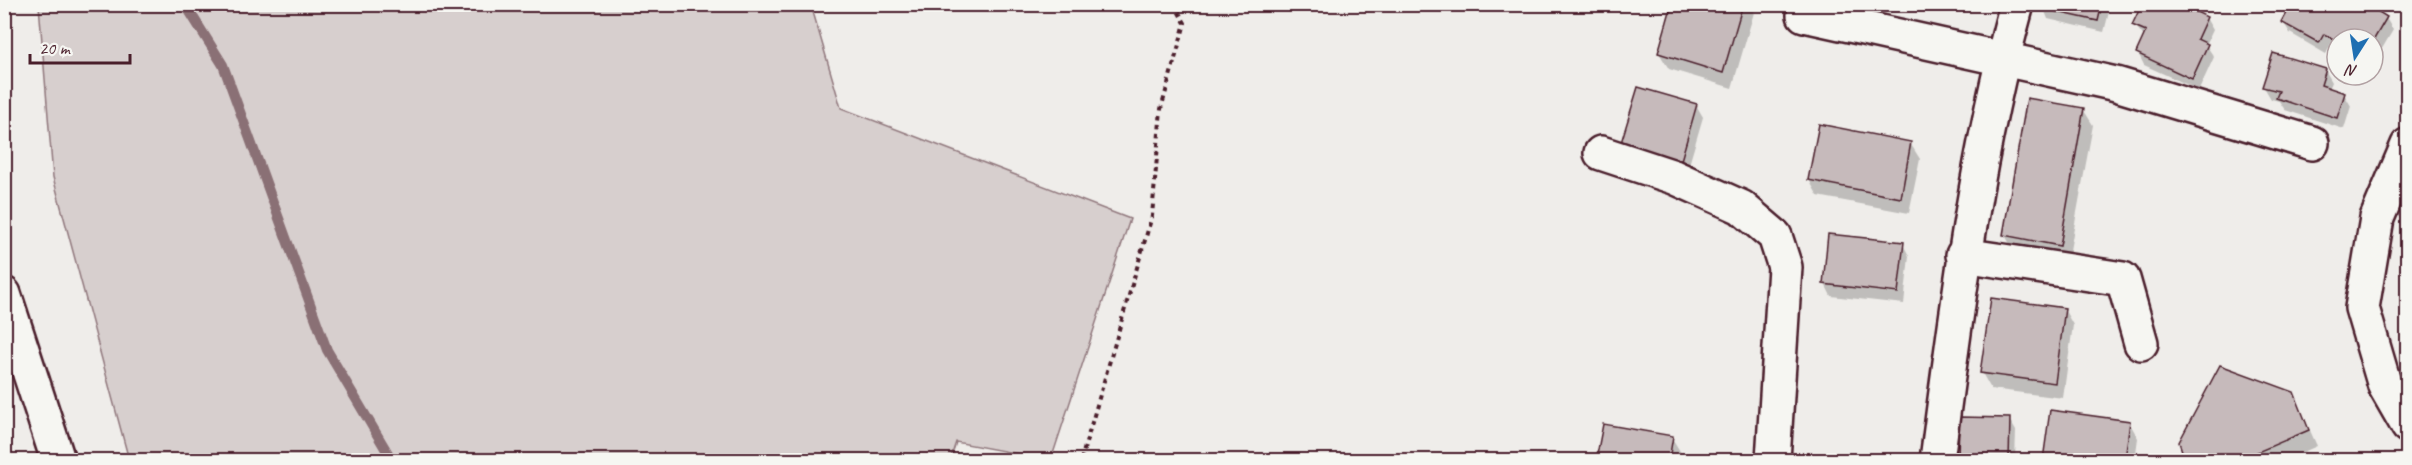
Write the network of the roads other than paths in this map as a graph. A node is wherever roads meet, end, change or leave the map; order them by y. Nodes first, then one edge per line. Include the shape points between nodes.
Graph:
1 (2017, 4) edge
2 (1804, 15) dead end
3 (2002, 59) junction
4 (2312, 143) dead end
5 (2408, 145) edge
6 (1601, 153) dead end
7 (1963, 255) junction
8 (4, 294) edge
9 (2141, 343) dead end
10 (2408, 426) edge
11 (58, 460) edge
12 (1773, 460) edge
13 (1937, 460) edge

1 - 3 street
2 - 3 street
3 - 4 street via 2116,84
3 - 7 street
5 - 10 street via 2377,218 2362,308 2385,386
6 - 12 street via 1674,177 1741,207 1775,236 1785,267
7 - 9 street via 2123,279
7 - 13 street
8 - 11 street

